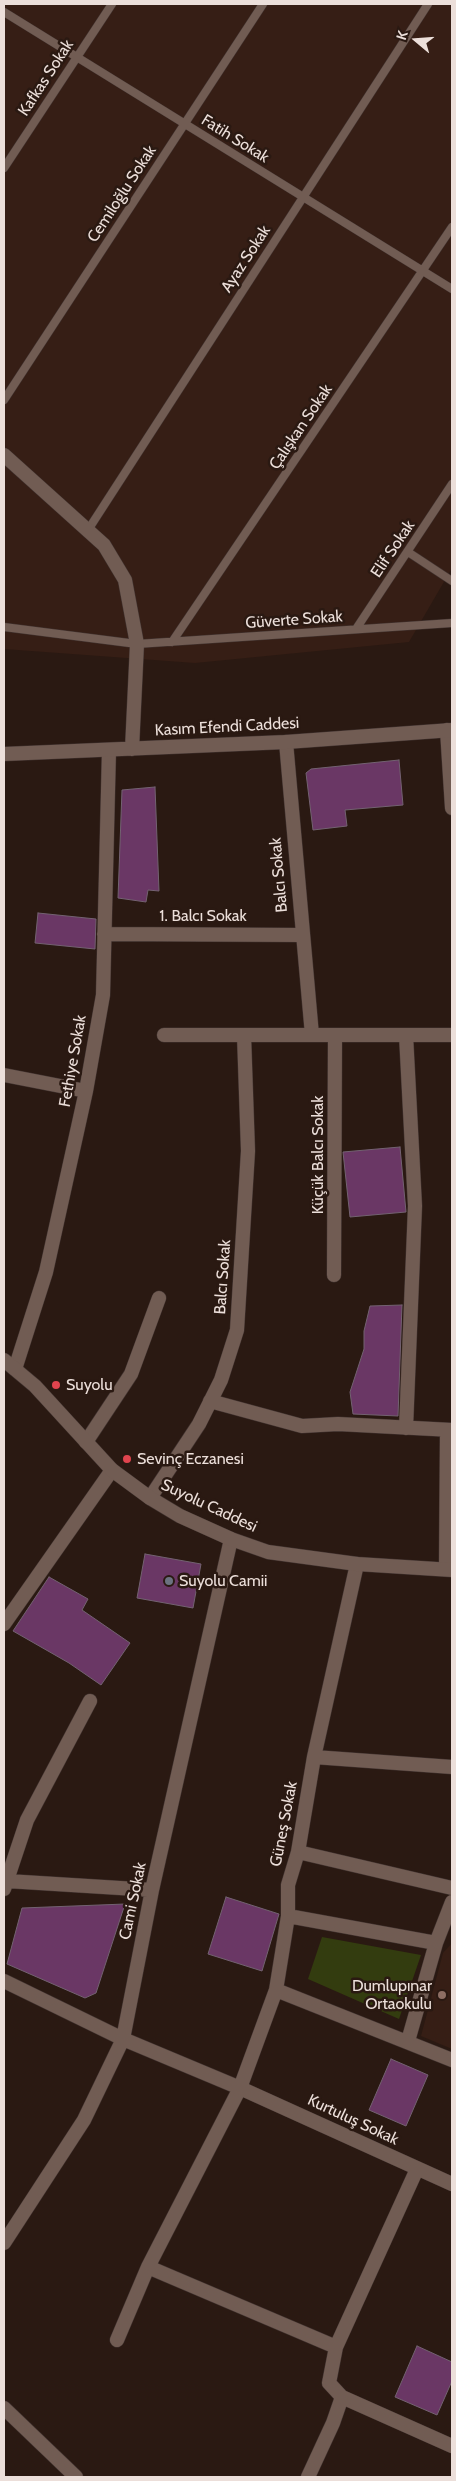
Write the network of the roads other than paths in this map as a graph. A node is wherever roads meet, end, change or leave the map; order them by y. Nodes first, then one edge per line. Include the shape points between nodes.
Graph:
1 (112, 4) edge
2 (263, 4) edge
3 (428, 4) edge
4 (4, 12) edge
5 (77, 57) junction
6 (185, 124) junction
7 (4, 168) edge
8 (303, 196) junction
9 (452, 227) edge
10 (424, 270) junction
11 (452, 290) edge
12 (4, 400) edge
13 (4, 455) edge
14 (452, 484) edge
15 (88, 530) junction
16 (408, 552) junction
17 (452, 581) edge
18 (452, 622) edge
19 (4, 627) edge
20 (356, 629) junction
21 (172, 642) junction
22 (137, 644) junction
23 (450, 730) edge
24 (286, 742) junction
25 (132, 749) junction
26 (109, 750) junction
27 (4, 754) edge
28 (452, 808) edge
29 (104, 934) junction
30 (302, 935) junction
31 (164, 1035) dead end
32 (244, 1035) junction
33 (312, 1035) junction
34 (336, 1035) junction
35 (406, 1035) junction
36 (452, 1035) edge
37 (4, 1075) edge
38 (86, 1091) junction
39 (334, 1275) dead end
40 (159, 1298) dead end
41 (4, 1360) edge
42 (15, 1369) junction
43 (210, 1401) junction
44 (406, 1428) junction
45 (450, 1430) edge
46 (86, 1442) junction
47 (112, 1470) junction
48 (150, 1498) junction
49 (231, 1539) junction
50 (357, 1564) junction
51 (449, 1570) edge
52 (4, 1624) edge
53 (90, 1701) dead end
54 (314, 1757) junction
55 (452, 1767) edge
56 (298, 1852) junction
57 (5, 1885) edge
58 (452, 1888) edge
59 (152, 1890) junction
60 (452, 1902) edge
61 (288, 1916) junction
62 (436, 1943) junction
63 (4, 1981) edge
64 (276, 1990) junction
65 (123, 2039) junction
66 (408, 2041) junction
67 (452, 2060) edge
68 (240, 2088) junction
69 (417, 2169) junction
70 (452, 2184) edge
71 (4, 2242) edge
72 (148, 2267) junction
73 (117, 2340) dead end
74 (336, 2347) junction
75 (342, 2397) junction
76 (4, 2408) edge
77 (452, 2446) edge
78 (76, 2477) edge
79 (308, 2477) edge

1 - 5 lane, Kafkas Sokak
2 - 6 lane, Cemiloğlu Sokak
3 - 8 lane, Ayaz Sokak
4 - 5 lane, Fatih Sokak
5 - 6 lane, Fatih Sokak
5 - 7 lane, Kafkas Sokak
6 - 8 lane, Fatih Sokak
6 - 12 lane, Cemiloğlu Sokak
8 - 10 lane, Fatih Sokak
8 - 15 lane, Ayaz Sokak
9 - 10 lane, Çalışkan Sokak
10 - 11 lane, Fatih Sokak
10 - 21 lane, Çalışkan Sokak
13 - 15 street
14 - 16 lane, Elif Sokak
15 - 22 street via 104,545 125,580
16 - 17 lane
16 - 20 lane, Elif Sokak
18 - 20 lane, Güverte Sokak
19 - 22 lane, Güverte Sokak
20 - 21 lane, Güverte Sokak
21 - 22 lane, Güverte Sokak
22 - 25 street
23 - 24 street, Kasım Efendi Caddesi
23 - 28 street
24 - 25 street, Kasım Efendi Caddesi
24 - 30 street, Balcı Sokak
25 - 26 street, Kasım Efendi Caddesi
26 - 27 street, Kasım Efendi Caddesi
26 - 29 street, Fethiye Sokak
29 - 30 street, 1. Balcı Sokak
29 - 38 street, Fethiye Sokak via 103,995
30 - 33 street, Balcı Sokak
31 - 32 street
32 - 33 street
32 - 43 street, Balcı Sokak via 248,1151 237,1330 221,1380
33 - 34 street
34 - 35 street
34 - 39 street, Küçük Balcı Sokak
35 - 36 street
35 - 44 street via 415,1206
37 - 38 street
38 - 42 street, Fethiye Sokak via 46,1272
40 - 46 street via 132,1374
41 - 42 street, Suyolu Caddesi
42 - 46 street, Suyolu Caddesi
43 - 44 street via 302,1426 338,1424
43 - 48 street, Balcı Sokak via 199,1424
44 - 45 street
45 - 51 street
46 - 47 street, Suyolu Caddesi
47 - 48 street, Suyolu Caddesi
47 - 52 street
48 - 49 street, Suyolu Caddesi via 180,1516
49 - 50 street, Suyolu Caddesi via 268,1552
49 - 59 street, Cami Sokak
50 - 51 street, Suyolu Caddesi
50 - 54 street, Güneş Sokak
53 - 57 street via 27,1820
54 - 55 street
54 - 56 street, Güneş Sokak
56 - 58 street
56 - 61 street, Güneş Sokak via 288,1885
57 - 59 street
59 - 65 street, Cami Sokak
60 - 62 street
61 - 62 street
61 - 64 street, Güneş Sokak
62 - 66 street
63 - 65 street, Kurtuluş Sokak
64 - 66 street
64 - 68 street, Güneş Sokak
65 - 68 street, Kurtuluş Sokak
65 - 71 street, Cami Sokak via 84,2120
66 - 67 street
68 - 69 street, Kurtuluş Sokak
68 - 72 street, Güneş Sokak
69 - 70 street, Kurtuluş Sokak
69 - 74 street
72 - 73 street, Güneş Sokak
72 - 74 street
74 - 75 street via 329,2383
75 - 77 street
75 - 79 street
76 - 78 street

